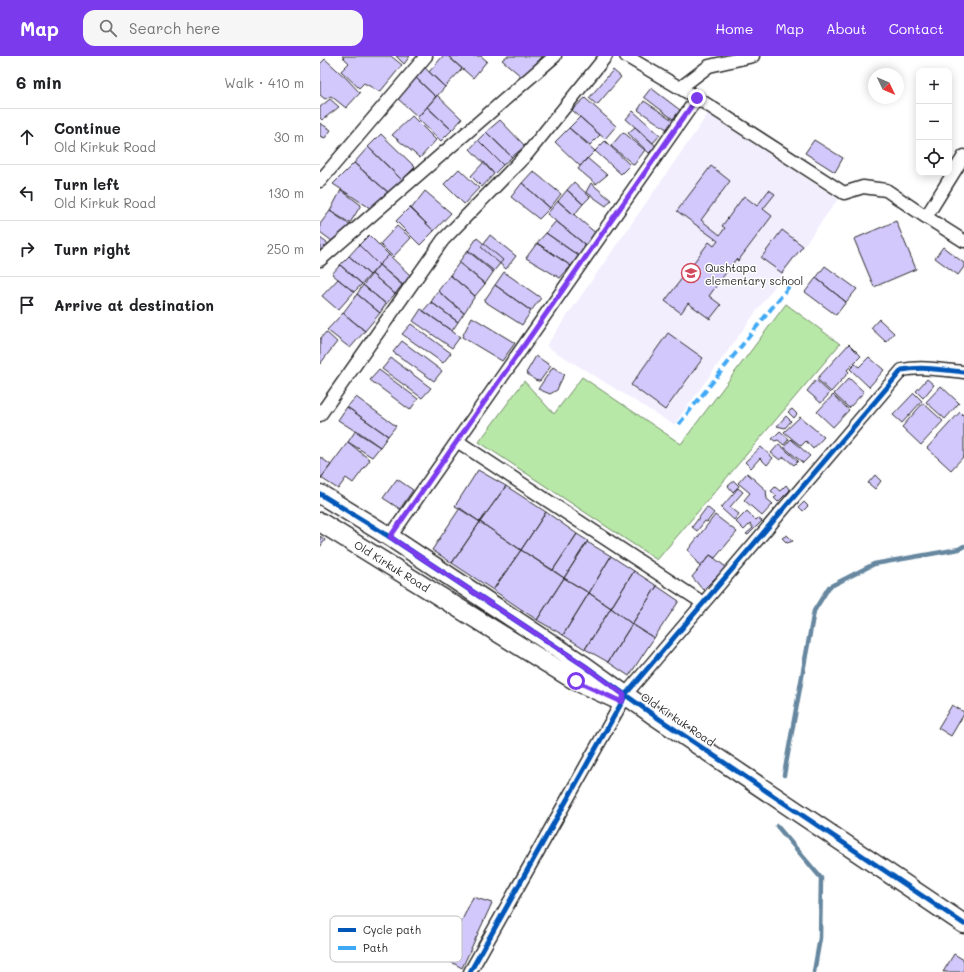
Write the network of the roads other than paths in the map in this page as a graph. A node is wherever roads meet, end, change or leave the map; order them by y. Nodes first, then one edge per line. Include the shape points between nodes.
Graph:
1 (426, 56) edge
2 (555, 56) edge
3 (606, 56) edge
4 (626, 56) edge
5 (753, 56) edge
6 (680, 88) junction
7 (697, 98) junction
8 (964, 156) edge
9 (320, 181) edge
10 (926, 217) junction
11 (964, 241) edge
12 (320, 260) edge
13 (964, 372) edge
14 (320, 415) edge
15 (457, 441) junction
16 (320, 494) edge
17 (320, 522) edge
18 (390, 537) junction
19 (703, 603) junction
20 (623, 698) junction
21 (964, 924) edge
22 (470, 972) edge

1 - 9 street
2 - 12 street
3 - 14 street via 527,154 443,240
4 - 6 street
5 - 6 street via 709,66
6 - 7 street
7 - 10 street via 844,193 863,186 886,190
7 - 15 street
8 - 10 street
10 - 11 street
13 - 19 street via 922,368 902,370
15 - 18 street
15 - 19 street
16 - 18 street, Old Kirkuk Road
17 - 20 street, Old Kirkuk Road via 576,681
18 - 20 street, Old Kirkuk Road via 585,666
19 - 20 street
20 - 21 street, Old Kirkuk Road via 652,714
20 - 22 street

